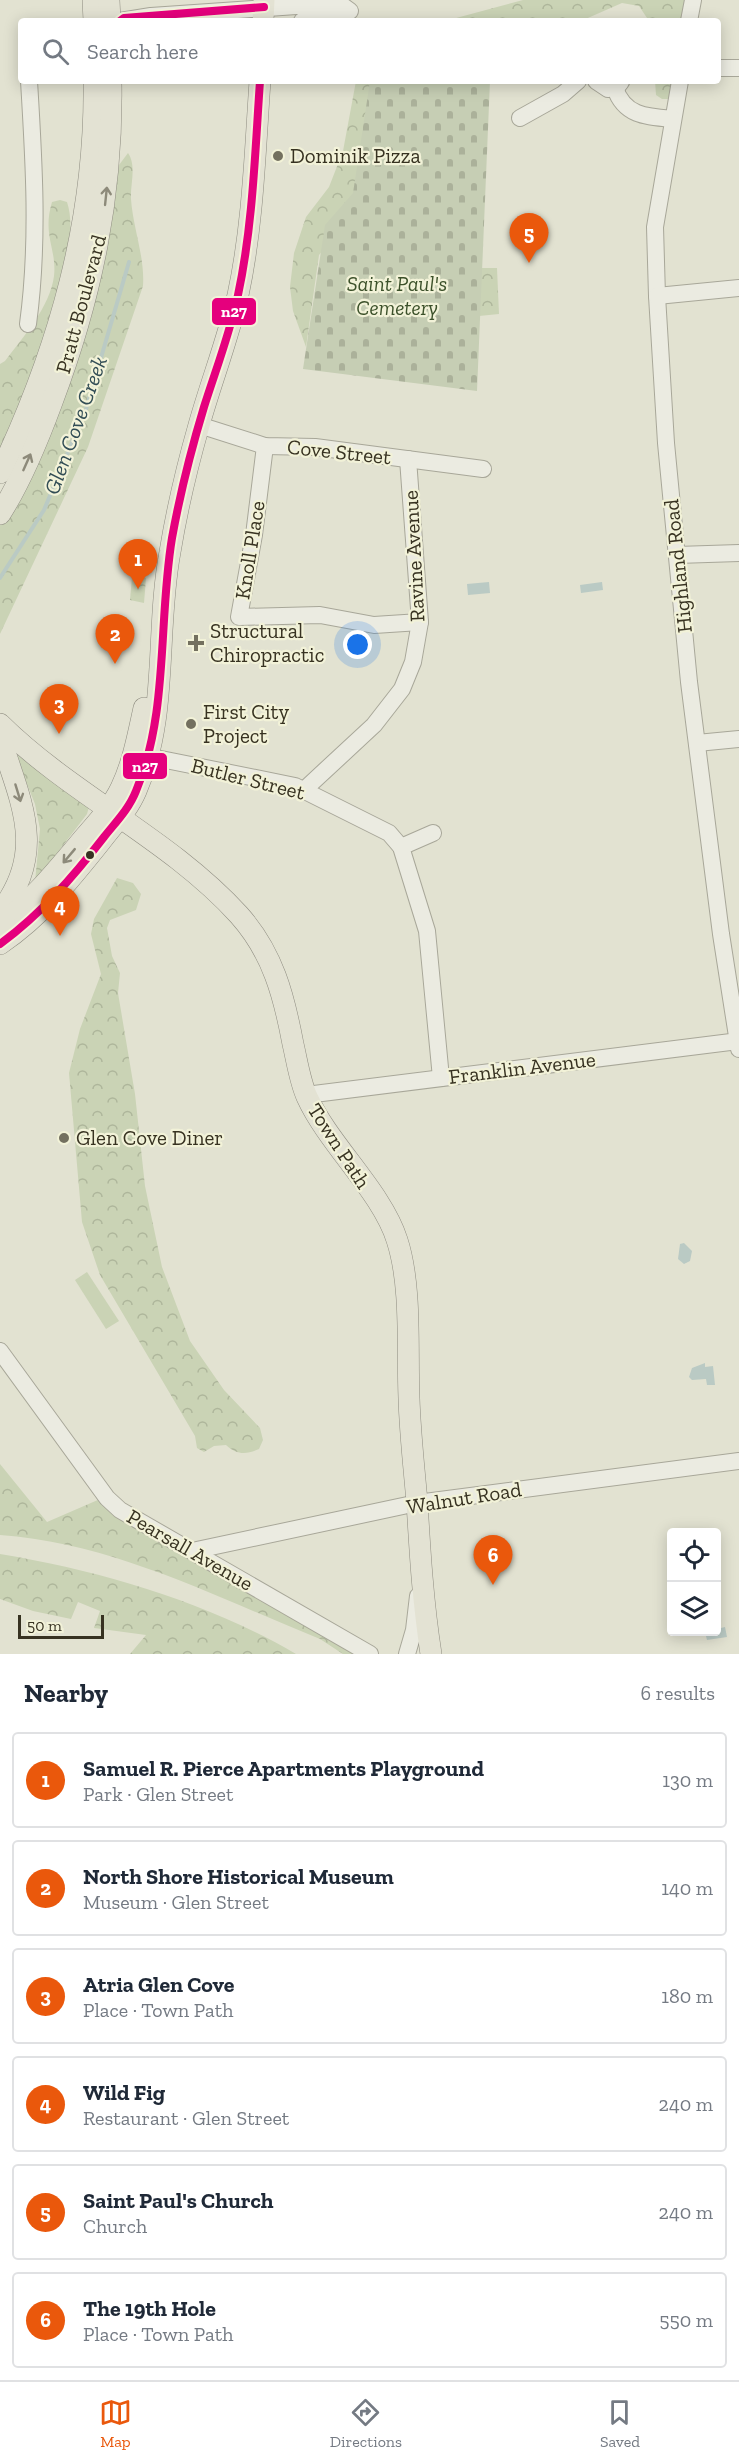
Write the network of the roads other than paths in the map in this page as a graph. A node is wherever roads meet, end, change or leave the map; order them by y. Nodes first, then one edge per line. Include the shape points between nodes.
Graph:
1 (93, 0) edge
2 (110, 0) edge
3 (693, 0) edge
4 (263, 9) edge
5 (94, 18) edge
6 (110, 18) edge
7 (124, 18) edge
8 (341, 18) edge
9 (690, 18) edge
10 (721, 68) edge
11 (739, 68) edge
12 (29, 84) edge
13 (94, 84) edge
14 (111, 84) edge
15 (260, 84) edge
16 (575, 84) edge
17 (599, 84) edge
18 (679, 84) edge
19 (618, 85) edge
20 (520, 118) dead end
21 (673, 119) junction
22 (739, 288) edge
23 (657, 296) junction
24 (28, 324) dead end
25 (198, 425) junction
26 (265, 446) junction
27 (408, 459) junction
28 (483, 468) dead end
29 (0, 473) edge
30 (0, 514) edge
31 (739, 553) edge
32 (677, 555) junction
33 (420, 622) junction
34 (0, 724) edge
35 (0, 737) edge
36 (739, 739) edge
37 (697, 743) junction
38 (141, 754) junction
39 (304, 790) junction
40 (114, 814) junction
41 (433, 833) dead end
42 (401, 847) junction
43 (20, 877) junction
44 (0, 912) edge
45 (25, 915) junction
46 (0, 925) edge
47 (0, 944) edge
48 (739, 1044) edge
49 (441, 1078) junction
50 (306, 1095) junction
51 (0, 1351) edge
52 (739, 1461) edge
53 (417, 1503) junction
54 (192, 1551) junction
55 (421, 1578) junction
56 (370, 1654) edge
57 (407, 1654) edge
58 (431, 1654) edge

1 - 5 main road
2 - 6 main road
3 - 9 street
4 - 7 street
4 - 8 street via 340,3 350,11
10 - 11 street
12 - 24 street via 35,274
13 - 29 main road, Pratt Boulevard via 87,212 68,301 28,415
30 -> 14 main road, Pratt Boulevard via 12,496 44,422 85,305 104,214
15 - 25 main road via 251,206 238,296
16 - 20 street
17 - 19 street via 604,88
18 - 21 street, Highland Road
19 - 21 street via 619,100 634,113
21 - 23 street, Highland Road via 654,237
22 - 23 street
23 - 32 street, Highland Road
25 - 26 street, Cove Street
25 - 38 main road via 169,555 160,653 153,668
26 - 27 street, Cove Street via 315,447
26 - 33 street, Knoll Place via 239,617 320,615 374,625
27 - 28 street, Cove Street
27 - 33 street, Ravine Avenue
31 - 32 street
32 - 37 street, Highland Road
33 - 39 street, Ravine Avenue via 413,662 391,705
34 - 40 main road, Town Path
35 -> 43 main road via 25,817 29,843
36 - 37 street
37 - 48 street, Highland Road
38 - 39 street, Butler Street
38 - 40 main road via 121,788
39 - 42 street, Butler Street via 382,828
40 - 45 main road
40 - 50 main road, Town Path via 194,873 257,938 273,965 283,994
41 - 42 street
42 - 49 street via 426,931
43 - 44 main road
43 - 45 main road
45 - 46 main road
45 - 47 main road
48 - 49 street, Franklin Avenue
49 - 50 street, Franklin Avenue
50 - 53 main road, Town Path via 391,1224 398,1242 405,1294
51 - 54 street, Pearsall Avenue via 109,1500 136,1521
52 - 53 street, Walnut Road
53 - 54 street, Walnut Road
53 - 55 main road, Town Path
54 - 56 street, Pearsall Avenue
55 - 57 street
55 - 58 main road, Town Path

